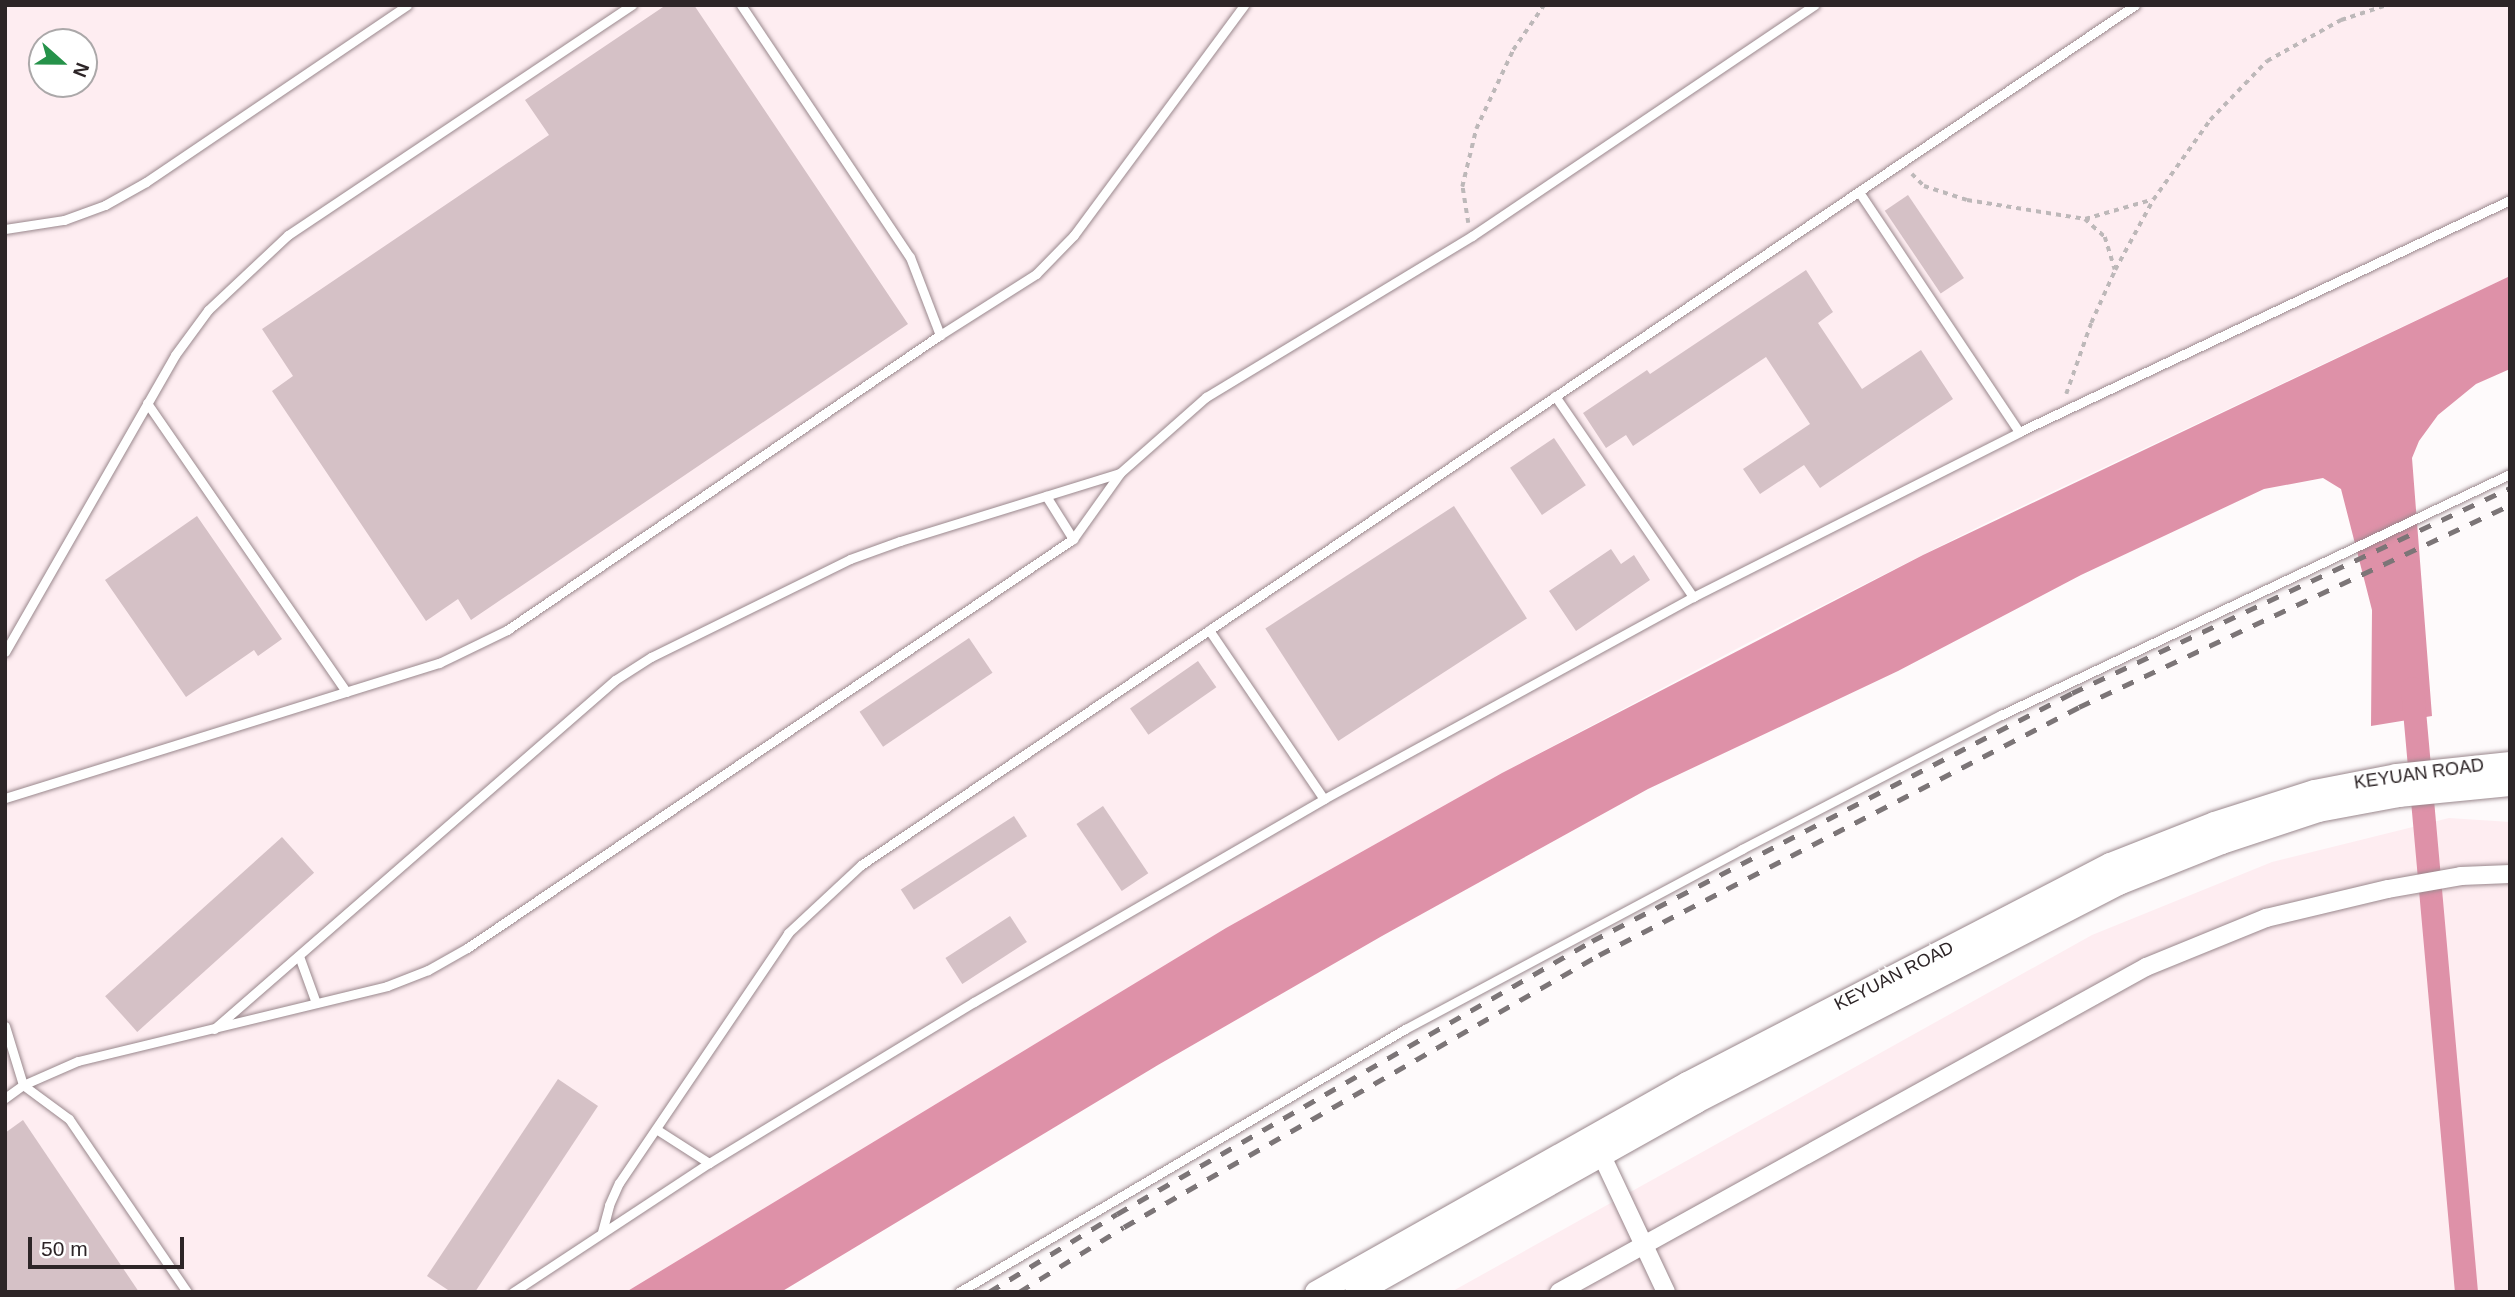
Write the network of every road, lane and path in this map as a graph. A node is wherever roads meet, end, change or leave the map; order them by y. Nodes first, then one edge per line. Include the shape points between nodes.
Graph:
1 (407, 5) edge
2 (632, 5) edge
3 (741, 5) edge
4 (1244, 5) edge
5 (1544, 5) edge
6 (1814, 5) edge
7 (2135, 5) edge
8 (2387, 5) edge
9 (1903, 162) junction
10 (1859, 192) junction
11 (2153, 200) junction
12 (2510, 200) edge
13 (2085, 219) junction
14 (5, 229) edge
15 (1472, 236) junction
16 (2115, 270) junction
17 (940, 335) junction
18 (1555, 396) junction
19 (147, 403) junction
20 (2060, 413) junction
21 (2019, 432) junction
22 (1120, 473) junction
23 (2510, 474) edge
24 (1046, 496) junction
25 (1073, 539) junction
26 (1693, 597) junction
27 (1209, 630) junction
28 (5, 653) edge
29 (346, 692) junction
30 (2510, 763) edge
31 (2458, 778) junction
32 (2510, 784) edge
33 (5, 798) edge
34 (1324, 799) junction
35 (2510, 874) edge
36 (299, 956) junction
37 (316, 1003) junction
38 (5, 1026) edge
39 (214, 1029) junction
40 (23, 1086) junction
41 (5, 1098) edge
42 (656, 1129) junction
43 (1595, 1146) junction
44 (709, 1164) junction
45 (602, 1232) junction
46 (1645, 1246) junction
47 (187, 1292) edge
48 (513, 1292) edge
49 (959, 1292) edge
50 (1315, 1292) edge
51 (1356, 1292) edge
52 (1559, 1292) edge
53 (1666, 1292) edge

1 - 14 lane via 105,205 64,220
2 - 19 lane via 288,235 208,310
3 - 17 lane via 910,257
4 - 17 lane via 1056,256 1037,274
5 - 15 path via 1513,50 1476,129 1461,187
6 - 15 lane
7 - 9 lane
8 - 11 path via 2341,20 2267,61 2210,120
9 - 10 lane
9 - 13 path via 1917,181 1935,191 1990,205
10 - 18 lane
10 - 21 lane
11 - 13 path
11 - 16 path
12 - 20 lane
13 - 16 path via 2105,237
15 - 22 lane via 1206,397
16 - 20 path
17 - 29 lane via 507,630 439,663
18 - 26 lane
18 - 27 lane
19 - 28 lane
19 - 29 lane
20 - 21 lane
21 - 26 lane
22 - 24 lane
22 - 25 lane
23 - 49 lane via 2001,715 1742,849 1417,1023
24 - 25 lane
24 - 36 lane via 850,559 651,657 583,706
25 - 37 lane via 467,948 387,986
26 - 34 lane
27 - 34 lane
27 - 42 lane via 861,865 822,897 788,933
29 - 33 lane
30 - 31 street, KEYUAN ROAD
31 - 32 street, KEYUAN ROAD
31 - 43 street, KEYUAN ROAD via 2314,791 2214,822 2110,864 1687,1083
34 - 44 lane via 974,1002
35 - 46 street via 2461,876 2388,888 2266,918 2146,967
36 - 37 lane
36 - 39 lane
37 - 39 lane
38 - 40 lane
39 - 40 lane via 78,1061
40 - 41 lane
40 - 47 lane via 69,1119
42 - 44 lane
42 - 45 lane via 619,1183
43 - 46 street
43 - 50 street, KEYUAN ROAD
43 - 51 street, KEYUAN ROAD
44 - 45 lane
45 - 48 lane
46 - 52 street
46 - 53 street

